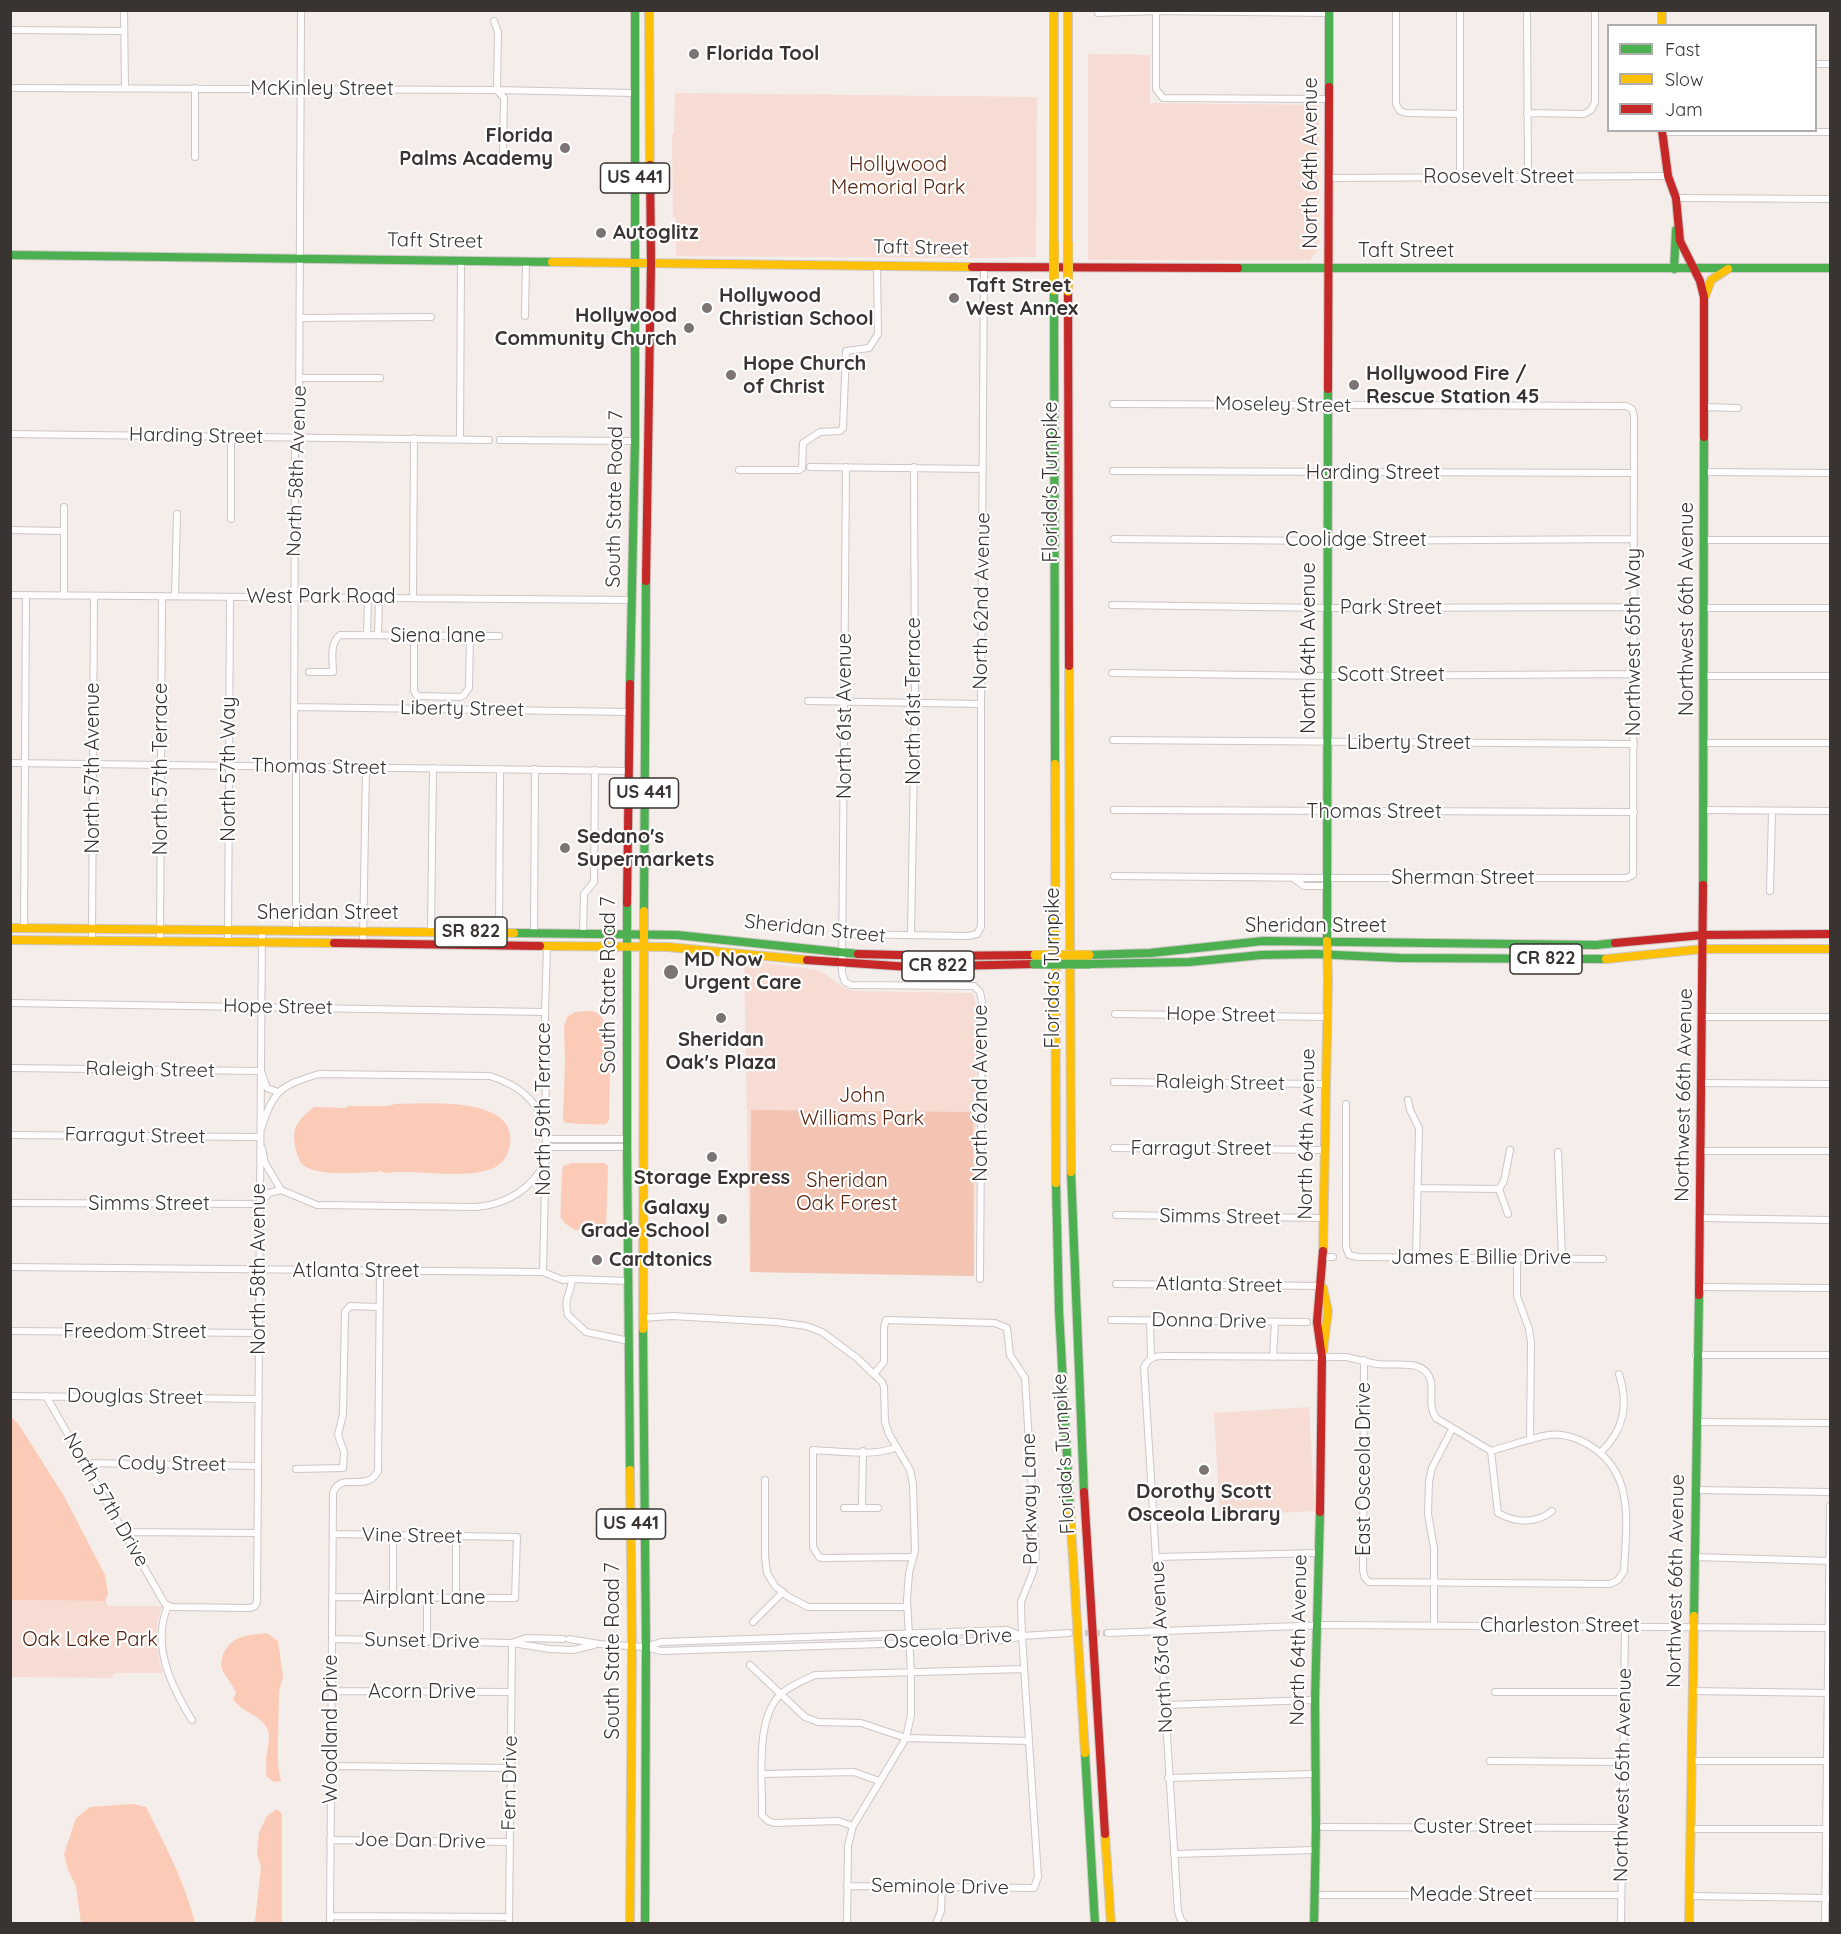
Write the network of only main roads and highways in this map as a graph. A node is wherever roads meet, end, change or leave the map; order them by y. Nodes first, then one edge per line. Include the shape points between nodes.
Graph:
1 (635, 10) edge
2 (649, 10) edge
3 (1054, 10) edge
4 (1068, 10) edge
5 (1329, 12) edge
6 (633, 93) junction
7 (648, 108) junction
8 (1662, 132) edge
9 (1677, 224) junction
10 (10, 255) edge
11 (636, 262) junction
12 (651, 263) junction
13 (1674, 268) junction
14 (1695, 268) junction
15 (1729, 268) junction
16 (1830, 268) edge
17 (1329, 269) junction
18 (1704, 297) junction
19 (635, 411) junction
20 (647, 423) junction
21 (635, 441) junction
22 (647, 454) junction
23 (633, 555) junction
24 (645, 570) junction
25 (632, 600) junction
26 (645, 616) junction
27 (628, 773) junction
28 (644, 786) junction
29 (10, 928) edge
30 (627, 934) junction
31 (644, 934) junction
32 (1830, 934) edge
33 (1703, 935) junction
34 (10, 940) edge
35 (1327, 940) junction
36 (627, 947) junction
37 (643, 947) junction
38 (1703, 948) junction
39 (1830, 949) edge
40 (1328, 954) junction
41 (1089, 959) junction
42 (1034, 960) junction
43 (627, 1143) junction
44 (642, 1165) junction
45 (631, 1815) junction
46 (645, 1830) junction
47 (630, 1923) edge
48 (645, 1923) edge
49 (1095, 1923) edge
50 (1111, 1923) edge
51 (1314, 1923) edge
52 (1689, 1923) edge

1 - 6 main road, South State Road 7 / US 441
2 - 7 main road, South State Road 7 / US 441
3 - 49 main road, Florida's Turnpike, bridge via 1059,1311
4 - 50 main road, Florida's Turnpike, bridge via 1071,1168 1075,1308
5 - 17 main road, North 64th Avenue
6 - 7 main road via 642,97
6 - 11 main road, South State Road 7 / US 441
7 - 12 main road, South State Road 7 / US 441
8 - 9 main road via 1668,176 1676,198
9 - 13 main road
9 - 14 main road, Northwest 66th Avenue via 1680,241
10 - 11 main road, Taft Street
11 - 12 main road, Taft Street
11 - 19 main road, South State Road 7 / US 441
12 - 17 main road, Taft Street
12 - 20 main road, South State Road 7 / US 441
13 - 14 main road, Taft Street
13 - 17 main road, Taft Street
14 - 15 main road, Taft Street
14 - 18 main road, Northwest 66th Avenue
15 - 16 main road, Taft Street
15 - 18 main road via 1711,280
17 - 35 main road, North 64th Avenue
18 - 33 main road, Northwest 66th Avenue
19 - 20 main road
19 - 21 main road, South State Road 7 / US 441
20 - 22 main road, South State Road 7 / US 441
21 - 22 main road
21 - 23 main road, South State Road 7 / US 441
22 - 24 main road, South State Road 7 / US 441
23 - 24 main road via 637,565
23 - 25 main road, South State Road 7 / US 441
24 - 26 main road, South State Road 7 / US 441
25 - 26 main road
25 - 27 main road, South State Road 7 / US 441
26 - 28 main road, South State Road 7 / US 441
27 - 28 main road via 634,782
27 - 30 main road, South State Road 7 / US 441
28 - 31 main road, South State Road 7 / US 441
29 - 30 main road, Sheridan Street / SR 822
30 - 31 main road, Sheridan Street / SR 822
30 - 36 main road, South State Road 7 / US 441
31 - 37 main road, South State Road 7 / US 441
31 - 42 main road, Sheridan Street / CR 822 via 727,938 843,953
32 - 33 main road, Sheridan Street / CR 822
33 - 35 main road, Sheridan Street / CR 822 via 1596,945
33 - 38 main road, Northwest 66th Avenue
34 - 36 main road, Sheridan Street / SR 822
35 - 40 main road, North 64th Avenue
35 - 41 main road, Sheridan Street / CR 822 via 1263,940
36 - 37 main road, Sheridan Street / SR 822
36 - 43 main road, South State Road 7 / US 441
37 - 42 main road, Sheridan Street / CR 822 via 893,968
37 - 44 main road, South State Road 7 / US 441
38 - 39 main road, Sheridan Street / CR 822
38 - 40 main road, Sheridan Street / CR 822 via 1595,960
38 - 52 main road, Northwest 66th Avenue
40 - 41 main road, Sheridan Street / CR 822 via 1189,962
40 - 51 main road, North 64th Avenue via 1323,1150 1323,1218 1328,1257 1317,1322 1322,1357 1322,1625 1315,1700
41 - 42 main road, Sheridan Street / CR 822, bridge
43 - 44 main road via 637,1150
43 - 45 main road, South State Road 7 / US 441
44 - 46 main road, South State Road 7 / US 441
45 - 46 main road via 638,1818
45 - 47 main road, South State Road 7 / US 441
46 - 48 main road, South State Road 7 / US 441

